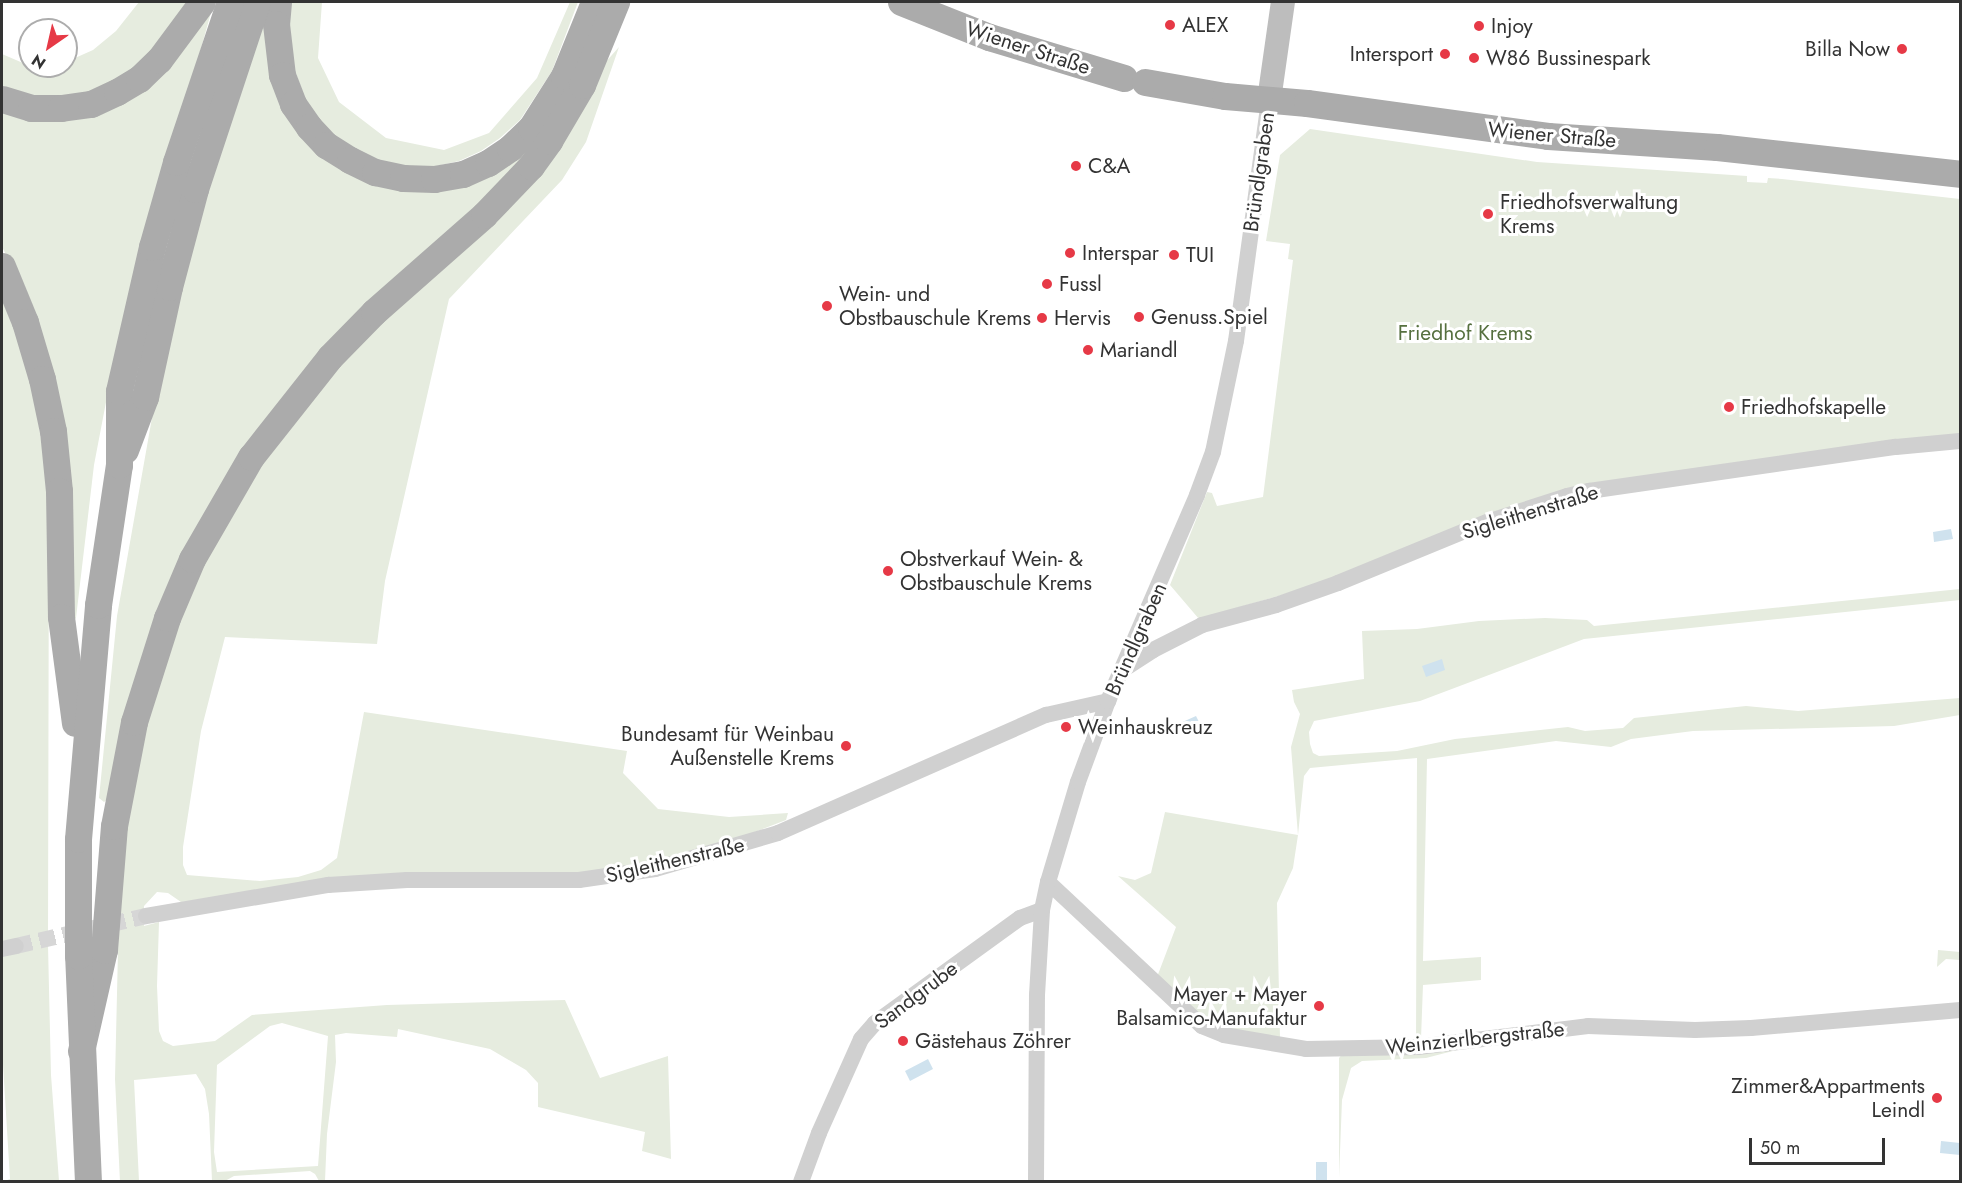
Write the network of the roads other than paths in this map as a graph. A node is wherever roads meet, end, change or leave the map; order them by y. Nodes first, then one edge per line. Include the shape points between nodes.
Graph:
1 (202, 2) edge
2 (230, 2) edge
3 (257, 2) edge
4 (278, 2) edge
5 (594, 2) edge
6 (616, 2) edge
7 (901, 2) edge
8 (1282, 2) edge
9 (2, 99) edge
10 (1269, 100) junction
11 (1960, 174) edge
12 (2, 266) edge
13 (1960, 441) edge
14 (119, 465) junction
15 (1123, 670) junction
16 (1108, 701) junction
17 (82, 779) junction
18 (1048, 882) junction
19 (1042, 910) junction
20 (146, 916) tunnel mouth
21 (1960, 1010) edge
22 (81, 1051) junction
23 (87, 1182) edge
24 (801, 1182) edge
25 (1036, 1182) edge

1 - 9 main road via 159,60 117,92 91,104 61,108 32,108
2 - 14 main road via 176,162 139,302 119,391
3 - 14 main road via 195,189 144,397
4 - 5 main road via 276,24 282,75 293,104 309,127 326,145 375,172 434,179 463,174 488,163 531,128 564,76
6 - 22 main road via 582,85 531,166 484,215 374,312 330,357 250,457 192,559 163,628 134,722 114,826 104,950
7 - 10 main road, Wiener Straße via 989,36 1135,80
8 - 10 street
10 - 11 main road, Wiener Straße via 1548,136 1749,150
10 - 15 street, Bründlgraben via 1236,341 1213,452
12 - 17 main road via 25,322 53,431 59,491 61,617
13 - 15 street, Sigleithenstraße via 1567,496 1487,522 1276,605 1202,625
14 - 17 main road via 98,605
15 - 16 street, Bründlgraben
16 - 18 street, Bründlgraben
16 - 20 street, Sigleithenstraße via 1046,715 778,833 655,869 579,880 407,880 328,885
17 - 22 main road via 76,903
18 - 19 street, Bründlgraben
18 - 21 street, Weinzierlbergstraße via 1202,1026 1224,1035 1306,1049 1418,1047 1588,1026 1751,1028
19 - 24 street, Sandgrube via 1020,918 875,1023 861,1039
19 - 25 street, Bründlgraben via 1037,995
22 - 23 main road

